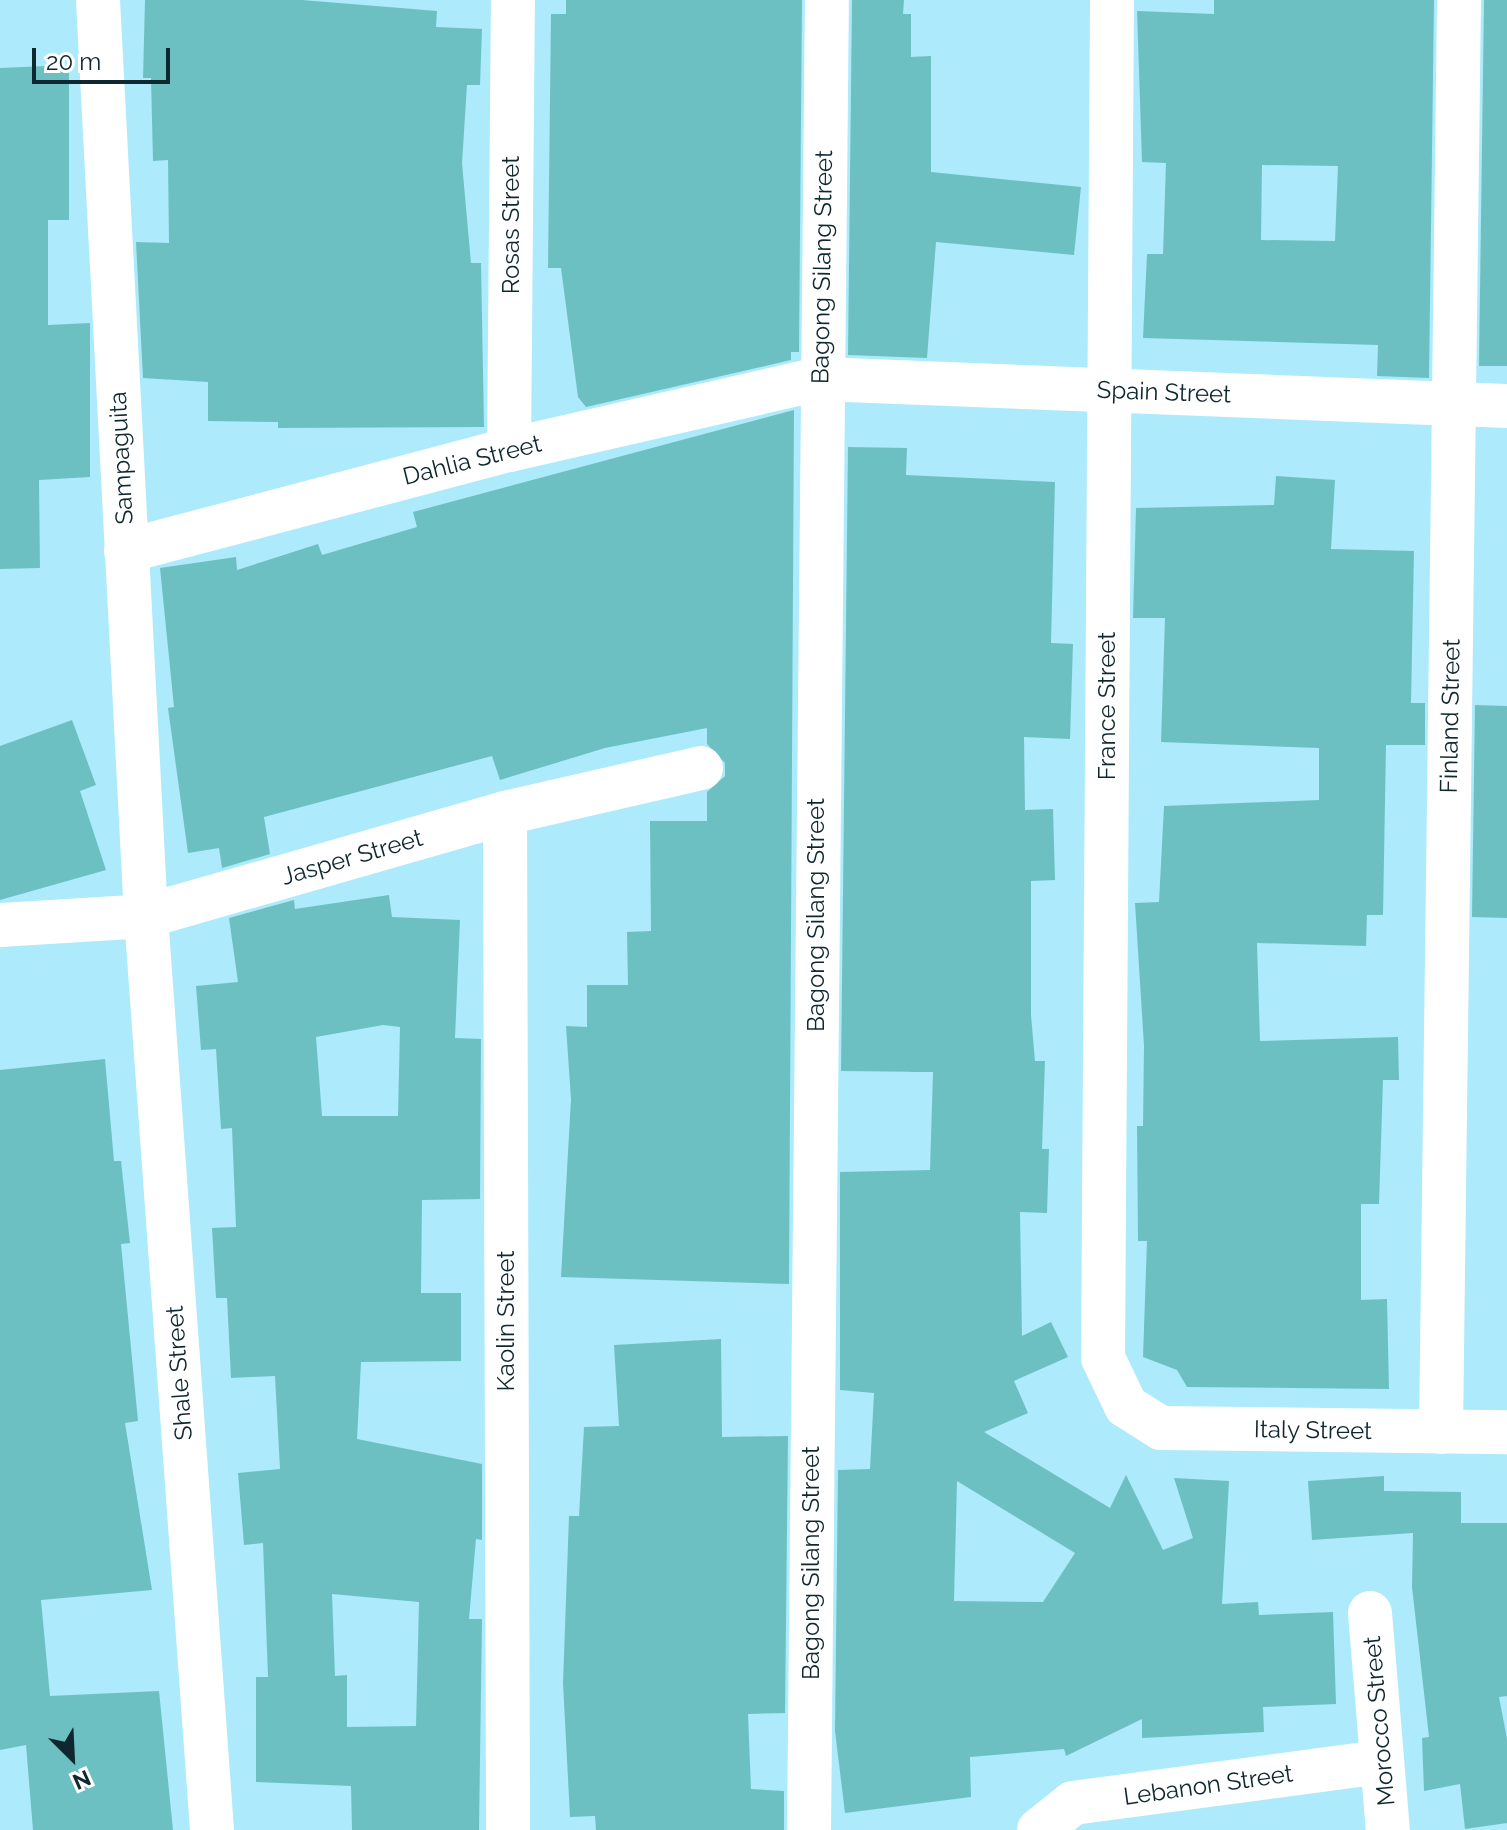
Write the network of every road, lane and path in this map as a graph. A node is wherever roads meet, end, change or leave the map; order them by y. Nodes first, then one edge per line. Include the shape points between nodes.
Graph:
1 (98, 0) edge
2 (513, 0) edge
3 (827, 0) edge
4 (1112, 0) edge
5 (1459, 0) edge
6 (820, 379) junction
7 (1109, 391) junction
8 (1454, 403) junction
9 (1507, 406) edge
10 (509, 450) junction
11 (126, 551) junction
12 (701, 768) dead end
13 (505, 813) junction
14 (146, 916) junction
15 (0, 925) edge
16 (1126, 1406) joint
17 (1441, 1432) junction
18 (1507, 1432) edge
19 (1370, 1613) dead end
20 (1381, 1762) junction
21 (1040, 1826) edge
22 (212, 1830) edge
23 (508, 1830) edge
24 (809, 1830) edge
25 (1388, 1830) edge

1 - 11 street, Sampaguita
2 - 10 street, Rosas Street
3 - 6 street, Bagong Silang Street
4 - 7 street, France Street
5 - 8 street, Finland Street
6 - 7 street, Spain Street
6 - 10 street, Dahlia Street
6 - 24 street, Bagong Silang Street
7 - 8 street, Spain Street
7 - 16 street, France Street via 1103,1358
8 - 9 street, Spain Street
8 - 17 street, Finland Street
10 - 11 street, Dahlia Street
11 - 14 street, Sampaguita
12 - 13 street, Jasper Street
13 - 14 street, Jasper Street
13 - 23 street, Kaolin Street
14 - 15 street, Jasper Street
14 - 22 street, Shale Street
16 - 17 street, Italy Street via 1161,1428
17 - 18 street, Italy Street
19 - 20 street, Morocco Street
20 - 21 street, Lebanon Street via 1073,1803
20 - 25 street, Morocco Street

